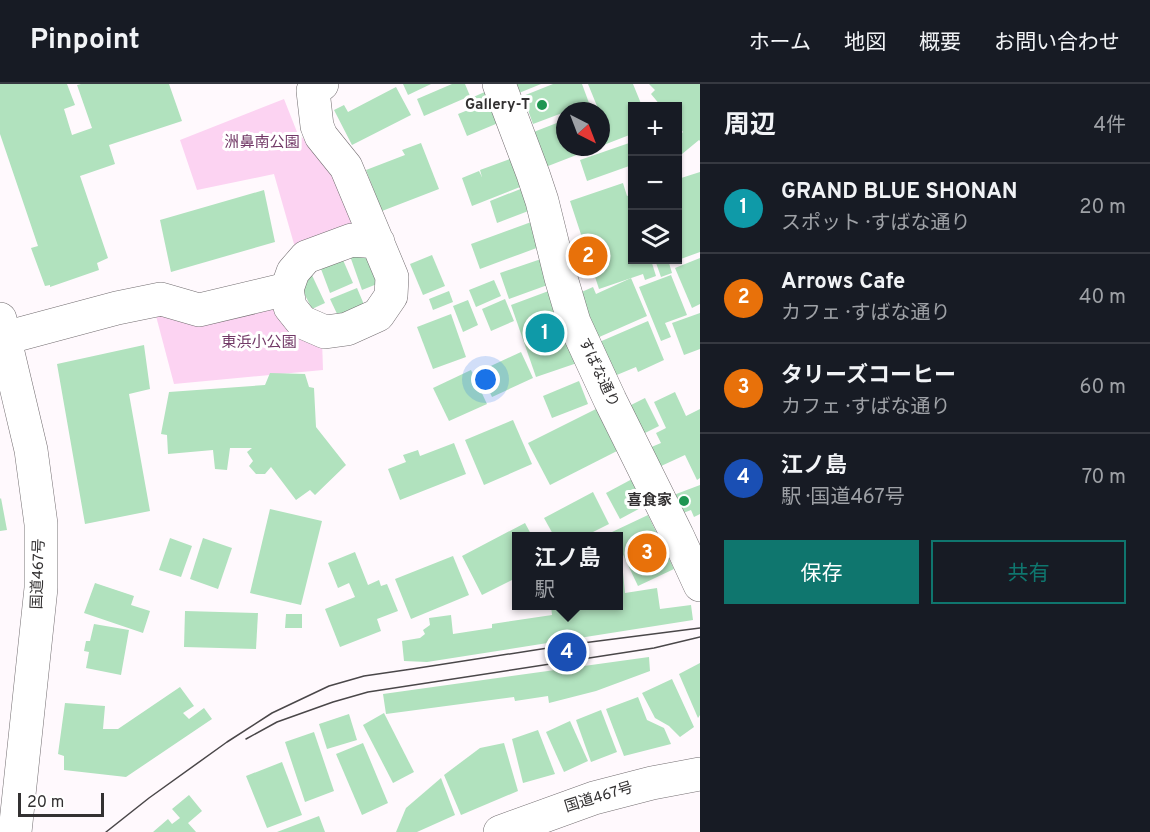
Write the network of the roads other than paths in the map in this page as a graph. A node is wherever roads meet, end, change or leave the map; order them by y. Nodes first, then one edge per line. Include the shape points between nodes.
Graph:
1 (322, 84) edge
2 (499, 84) edge
3 (378, 243) junction
4 (287, 289) junction
5 (2, 328) edge
6 (700, 585) edge
7 (700, 774) edge
8 (15, 832) edge
9 (500, 832) edge

1 - 3 main road via 313,90 317,126 346,167
2 - 6 main road, すばな通り via 542,201 574,322
3 - 4 main road via 352,240 306,257 293,272
3 - 4 main road via 392,277 391,296 378,315 347,329 325,332 302,322 290,307
4 - 5 main road via 199,310 161,299
5 - 8 main road, 国道467号 via 31,450 40,524 41,588
7 - 9 main road, 国道467号 via 594,798

